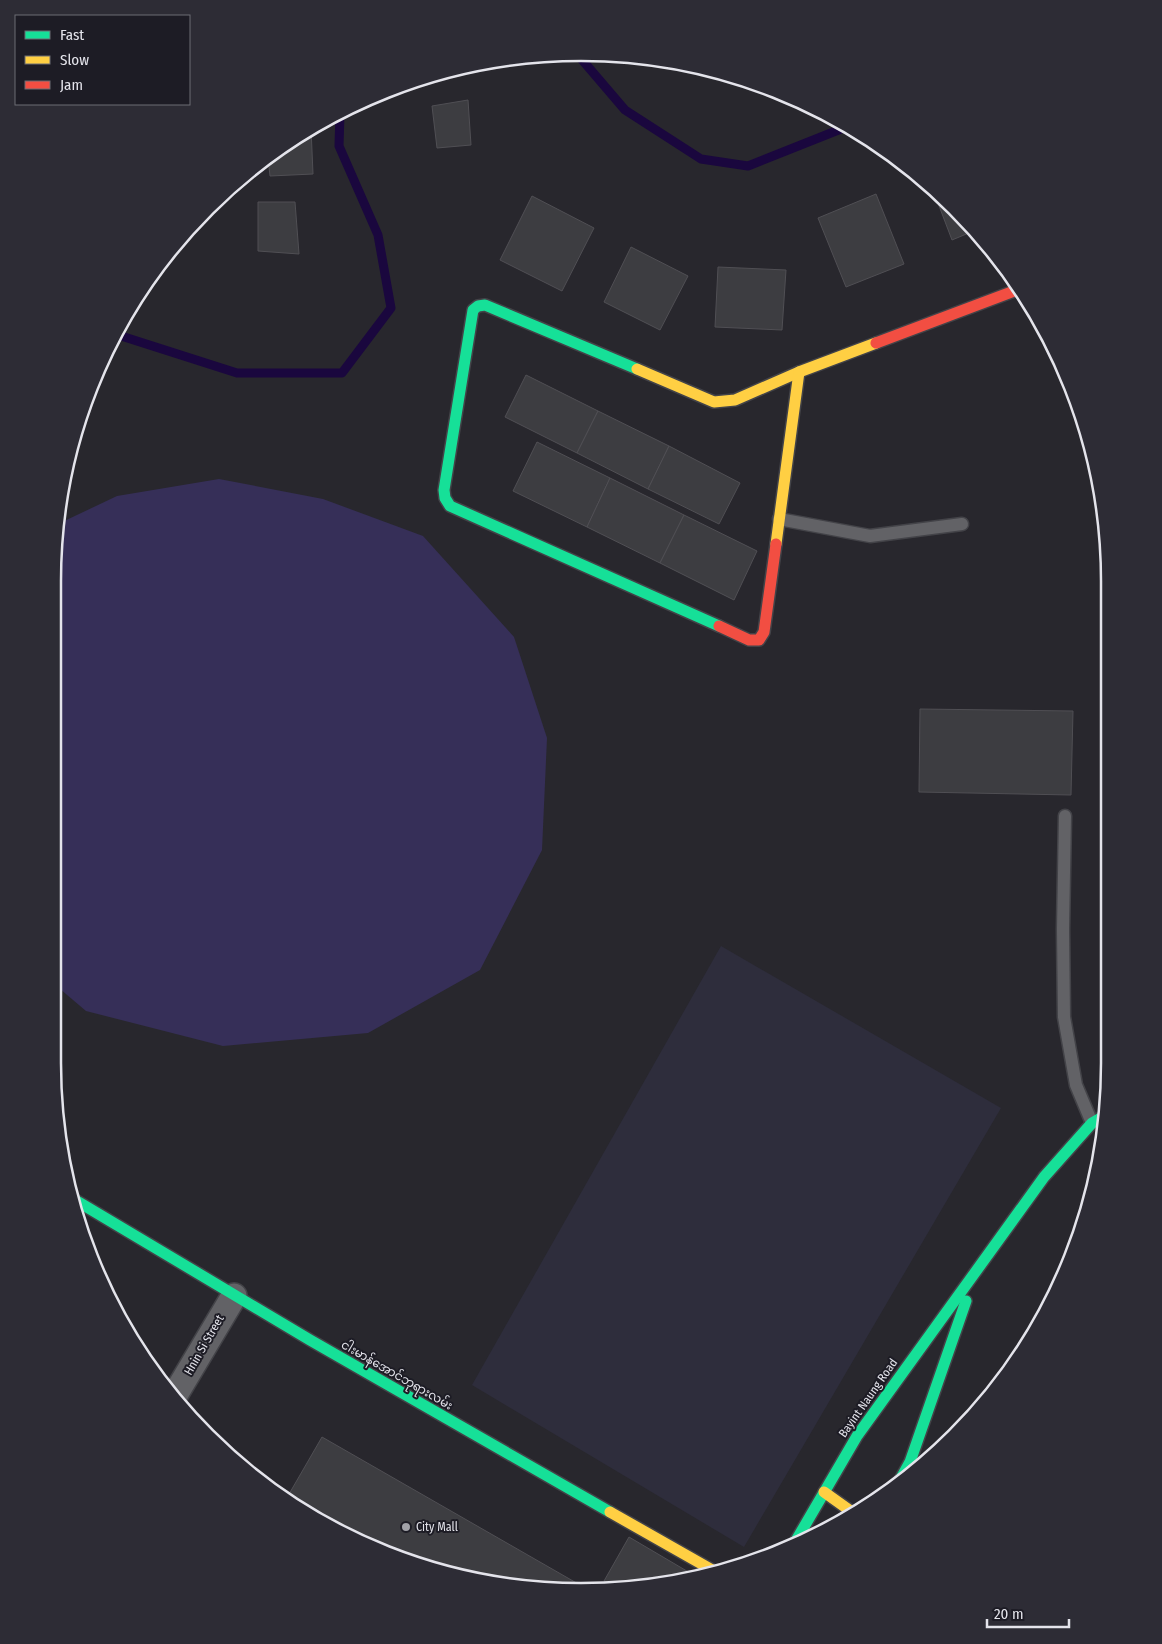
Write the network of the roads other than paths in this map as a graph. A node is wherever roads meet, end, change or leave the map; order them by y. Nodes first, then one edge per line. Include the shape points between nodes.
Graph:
1 (1013, 292) edge
2 (799, 372) junction
3 (779, 519) junction
4 (962, 524) dead end
5 (1065, 816) dead end
6 (1097, 1120) edge
7 (1092, 1123) junction
8 (81, 1203) edge
9 (975, 1274) junction
10 (234, 1296) junction
11 (178, 1390) edge
12 (907, 1467) edge
13 (824, 1492) junction
14 (848, 1509) edge
15 (800, 1534) edge
16 (707, 1567) edge

1 - 2 main road
2 - 3 main road
2 - 3 main road via 735,400 714,402 485,305 478,306 473,310 444,490 450,506 749,640 759,640 764,632
3 - 4 lane via 870,536
5 - 7 lane via 1064,1017 1076,1085
6 - 7 main road, Bayint Naung Road
7 - 9 main road, Bayint Naung Road via 1044,1178
8 - 10 main road, ငါးမာန်အောင်ဘုရားလမ်း
9 - 12 main road, Bayint Naung Road
9 - 13 main road, Bayint Naung Road via 857,1436
10 - 11 street, Hnin Si Street
10 - 16 main road, ငါးမာန်အောင်ဘုရားလမ်း
13 - 14 main road
13 - 15 main road, Bayint Naung Road

